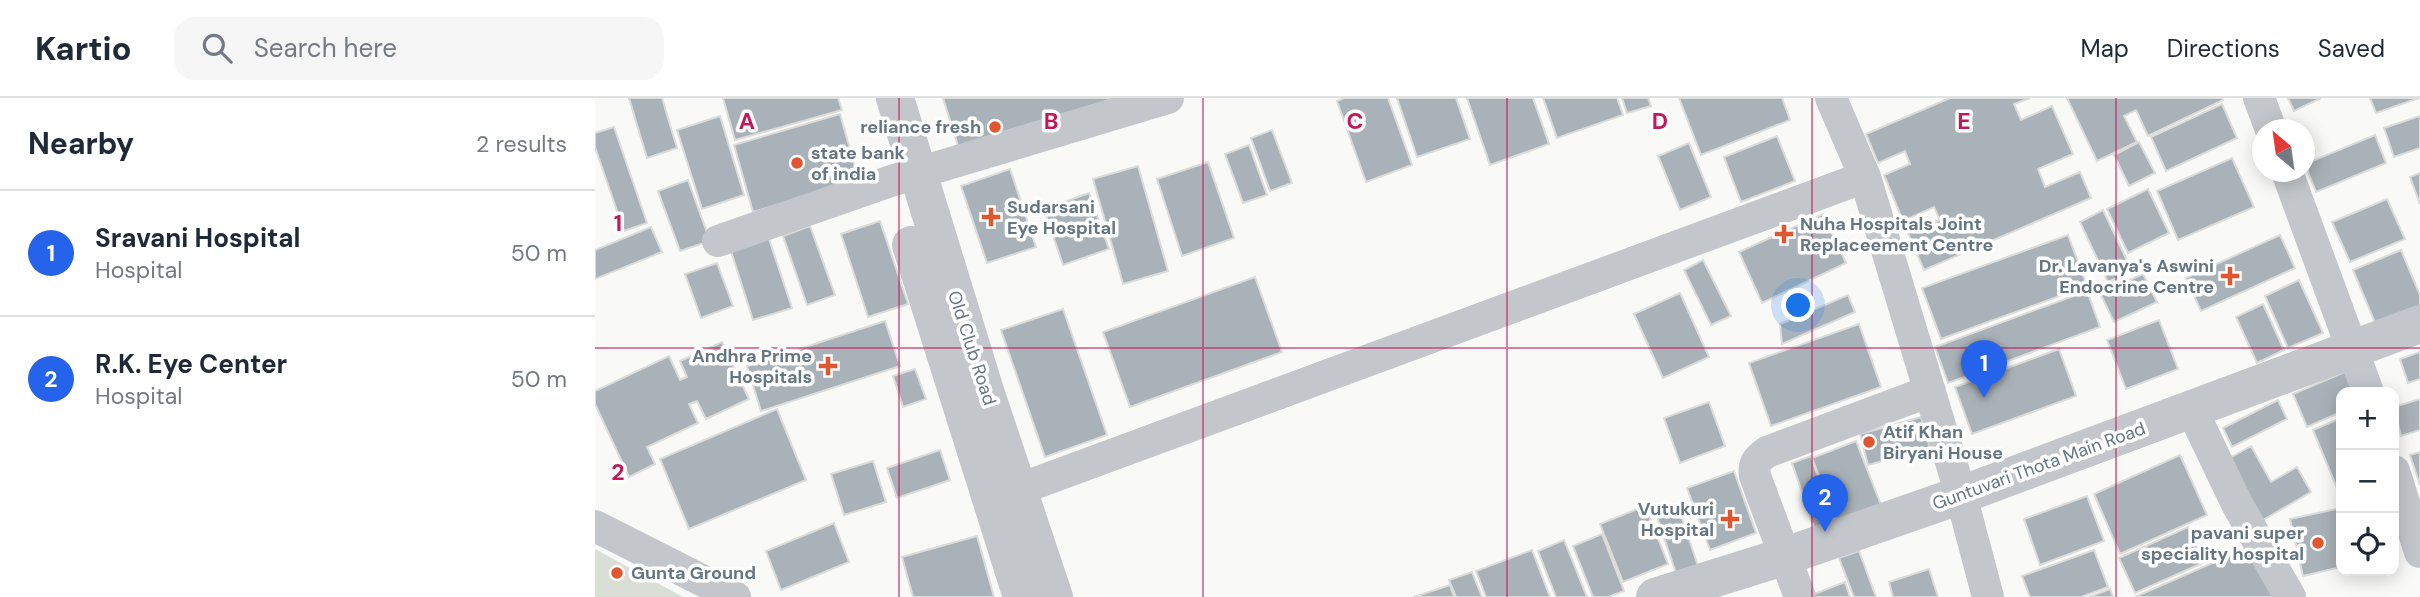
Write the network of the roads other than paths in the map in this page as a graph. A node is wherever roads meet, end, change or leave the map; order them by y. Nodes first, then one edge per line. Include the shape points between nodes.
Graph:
1 (868, 98) edge
2 (895, 98) edge
3 (1168, 98) edge
4 (1831, 98) edge
5 (2259, 98) edge
6 (2267, 119) edge
7 (904, 177) junction
8 (1865, 177) junction
9 (2291, 182) edge
10 (718, 241) dead end
11 (2420, 324) edge
12 (2354, 350) junction
13 (2366, 387) edge
14 (1930, 391) junction
15 (2192, 410) junction
16 (2399, 487) edge
17 (1017, 490) junction
18 (1961, 495) junction
19 (595, 526) edge
20 (2420, 552) edge
21 (1783, 557) junction
22 (735, 597) edge
23 (1022, 597) edge
24 (1054, 597) edge
25 (1655, 597) edge
26 (1800, 597) edge
27 (1988, 597) edge
28 (2290, 597) edge

1 - 7 street, Old Club Road
2 - 7 street, Old Club Road
3 - 7 street
4 - 8 street
5 - 6 street
7 - 10 street
7 - 17 street, Old Club Road
7 - 23 street, Old Club Road
8 - 14 street
8 - 17 street
9 - 12 street
11 - 12 street, Guntuvari Thota Main Road
12 - 13 street
12 - 15 street, Guntuvari Thota Main Road
14 - 18 street
14 - 21 street via 1757,459 1755,477
15 - 18 street, Guntuvari Thota Main Road
15 - 28 street
16 - 20 street
17 - 24 street, Old Club Road
18 - 21 street, Guntuvari Thota Main Road
18 - 27 street
19 - 22 street
21 - 25 street, Guntuvari Thota Main Road
21 - 26 street

